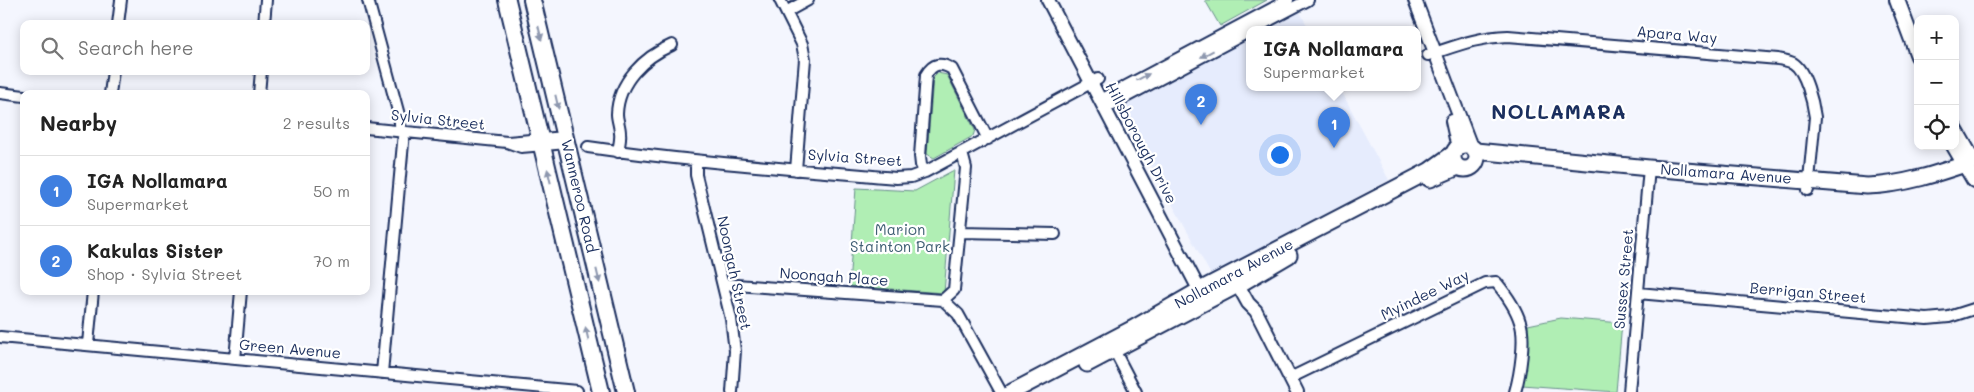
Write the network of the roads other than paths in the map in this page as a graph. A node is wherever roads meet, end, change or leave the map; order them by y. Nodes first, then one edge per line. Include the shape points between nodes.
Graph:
1 (120, 0) edge
2 (266, 0) edge
3 (368, 0) edge
4 (507, 0) edge
5 (532, 0) edge
6 (780, 0) edge
7 (808, 0) edge
8 (1048, 0) edge
9 (1057, 0) edge
10 (1288, 0) edge
11 (1308, 0) edge
12 (1411, 0) edge
13 (1898, 0) edge
14 (1904, 0) edge
15 (786, 12) junction
16 (118, 20) edge
17 (264, 20) edge
18 (1259, 26) edge
19 (1421, 26) edge
20 (1914, 26) edge
21 (1421, 27) edge
22 (1246, 33) edge
23 (1914, 45) edge
24 (672, 46) dead end
25 (1431, 54) junction
26 (112, 75) edge
27 (260, 75) edge
28 (1095, 81) junction
29 (111, 90) edge
30 (259, 90) edge
31 (0, 93) edge
32 (20, 96) edge
33 (1106, 102) junction
34 (370, 128) edge
35 (403, 132) junction
36 (1959, 138) edge
37 (988, 139) junction
38 (566, 140) junction
39 (542, 143) junction
40 (588, 147) dead end
41 (1957, 150) edge
42 (618, 152) junction
43 (962, 153) junction
44 (1466, 154) junction
45 (696, 160) junction
46 (1972, 167) edge
47 (796, 170) junction
48 (925, 172) junction
49 (1648, 172) junction
50 (1808, 185) junction
51 (960, 232) junction
52 (1055, 234) dead end
53 (1239, 278) junction
54 (723, 284) junction
55 (1638, 293) junction
56 (1207, 294) junction
57 (93, 295) edge
58 (241, 295) edge
59 (944, 300) junction
60 (1974, 309) edge
61 (0, 337) edge
62 (88, 344) junction
63 (1112, 345) junction
64 (235, 359) junction
65 (382, 373) junction
66 (1290, 378) junction
67 (503, 388) edge
68 (627, 390) edge
69 (577, 391) dead end
70 (601, 392) edge
71 (732, 392) edge
72 (1001, 392) edge
73 (1012, 392) edge
74 (1032, 392) edge
75 (1136, 392) edge
76 (1297, 392) edge
77 (1515, 392) edge
78 (1629, 392) edge

1 - 16 street
2 - 17 street
3 - 35 street
4 - 39 highway, Wanneroo Road
5 -> 38 highway, Wanneroo Road
6 - 15 street
7 - 15 street
8 - 28 street, Hillsborough Drive
9 - 28 street, Hillsborough Drive
33 -> 10 street
11 - 18 street
12 - 19 street
13 - 23 main road
14 - 20 main road
15 - 47 street via 802,44 805,59
21 - 25 street
22 -> 33 street
24 - 42 street via 645,60 622,89 617,116 620,132
25 - 44 street
25 - 50 street, Apara Way via 1467,41 1508,36 1792,62 1803,75 1814,111
26 - 29 street
27 - 30 street
28 - 33 street, Hillsborough Drive
28 - 37 street, Sylvia Street
31 - 32 street
33 - 56 street, Hillsborough Drive
34 - 35 street, Sylvia Street
35 - 39 street, Sylvia Street via 507,142 521,147
35 - 65 street
36 - 46 main road
37 - 43 street, Sylvia Street
37 - 48 street via 952,69 937,64 926,75 920,156
38 - 39 street, Sylvia Street
38 -> 68 highway, Wanneroo Road
70 -> 39 highway, Wanneroo Road
40 - 42 street, Sylvia Street
41 - 46 main road
42 - 45 street, Sylvia Street
43 - 48 street, Sylvia Street
43 - 51 street via 966,168
44 - 49 main road, Nollamara Avenue
44 - 53 main road, Nollamara Avenue via 1429,171
45 - 47 street, Sylvia Street
45 - 54 street, Noongah Street via 696,175
46 - 50 main road, Nollamara Avenue via 1881,186
47 - 48 street, Sylvia Street via 896,178
49 - 50 main road, Nollamara Avenue
49 - 55 street, Sussex Street
51 - 52 street
51 - 59 street via 954,290
53 - 56 main road, Nollamara Avenue
53 - 66 street via 1255,301 1256,311
54 - 59 street, Noongah Place
54 - 71 street, Noongah Street via 735,351
55 - 60 street, Berrigan Street via 1927,319 1949,317
55 - 78 street, Sussex Street
56 - 63 main road, Nollamara Avenue
57 - 62 street
58 - 64 street
59 - 72 street via 958,314
61 - 62 street, Green Avenue
62 - 64 street, Green Avenue
63 - 73 main road, Nollamara Avenue
63 - 74 main road, Nollamara Avenue
63 - 75 street
64 - 65 street, Green Avenue
65 - 67 street, Green Avenue
66 - 76 street
66 - 77 street, Myindee Way via 1485,283 1496,282 1520,321 1523,334
67 - 69 street, Green Avenue

